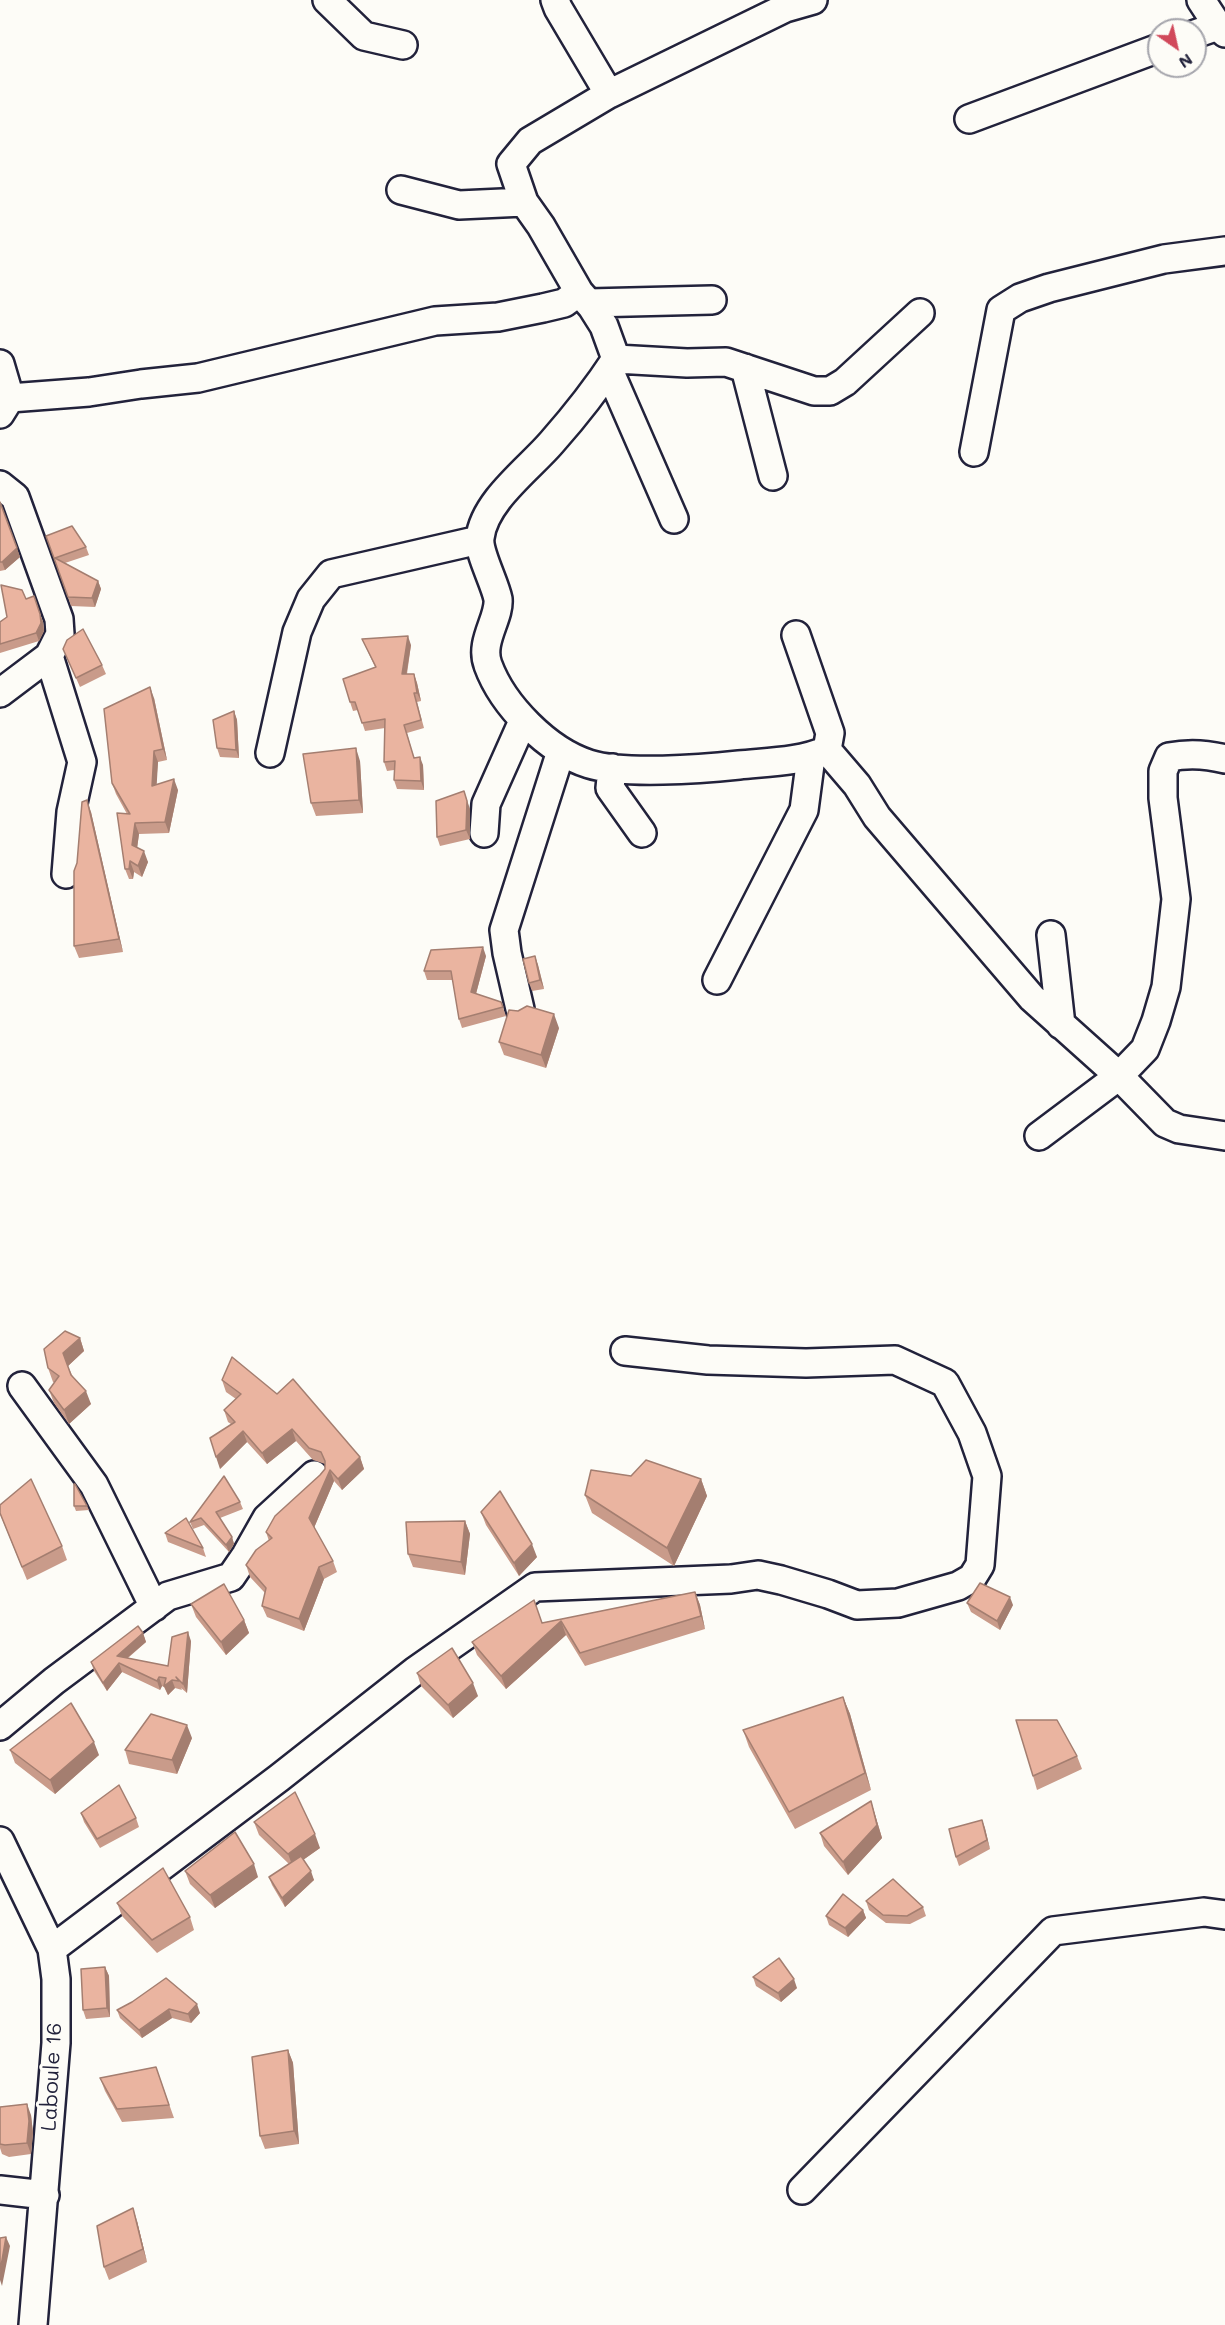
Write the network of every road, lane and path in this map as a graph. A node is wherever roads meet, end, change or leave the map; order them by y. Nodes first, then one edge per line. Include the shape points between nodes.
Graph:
1 (327, 0) edge
2 (555, 0) edge
3 (813, 0) edge
4 (1201, 0) edge
5 (1213, 31) edge
6 (403, 45) dead end
7 (1147, 52) edge
8 (609, 94) junction
9 (969, 119) dead end
10 (401, 190) dead end
11 (524, 202) junction
12 (1225, 251) edge
13 (584, 298) junction
14 (712, 300) dead end
15 (920, 313) dead end
16 (0, 364) edge
17 (612, 365) junction
18 (745, 368) junction
19 (5, 406) edge
20 (974, 452) dead end
21 (773, 476) dead end
22 (0, 485) edge
23 (674, 519) dead end
24 (479, 540) junction
25 (796, 635) dead end
26 (49, 656) junction
27 (0, 693) edge
28 (524, 721) junction
29 (561, 751) junction
30 (270, 753) dead end
31 (819, 754) junction
32 (1225, 759) edge
33 (612, 768) junction
34 (484, 833) dead end
35 (642, 833) dead end
36 (66, 874) dead end
37 (1051, 935) dead end
38 (717, 980) dead end
39 (520, 1009) edge
40 (1061, 1025) junction
41 (1119, 1076) junction
42 (1039, 1136) dead end
43 (1225, 1136) edge
44 (625, 1351) dead end
45 (22, 1386) dead end
46 (314, 1475) dead end
47 (154, 1607) junction
48 (0, 1726) edge
49 (0, 1841) edge
50 (1225, 1915) edge
51 (52, 1950) junction
52 (0, 2190) edge
53 (802, 2190) dead end
54 (45, 2195) junction
55 (33, 2325) edge

1 - 6 street via 364,36
2 - 8 street
3 - 8 street via 785,8
4 - 5 street
7 - 9 street
8 - 11 street via 530,141 511,164
10 - 11 street via 459,205
11 - 13 street
12 - 20 street via 1164,259 1049,288 1001,310
13 - 14 street
13 - 17 street via 604,327
13 - 19 street via 498,317 435,321 198,378 46,394
15 - 18 street via 845,382 830,391 814,391
16 - 19 street
17 - 18 street via 726,362
17 - 23 street
17 - 24 street via 552,442 501,495
18 - 21 street
22 - 26 street via 15,497 59,619 60,634
24 - 28 street via 498,601 486,644 487,663
24 - 30 street via 331,574 311,599 297,632
25 - 31 street via 830,733
26 - 27 street
26 - 36 street via 82,762 71,812
28 - 29 street
28 - 34 street via 486,804
29 - 33 street via 589,764
29 - 39 street via 504,930
31 - 33 street via 725,767
31 - 38 street via 804,810
31 - 40 street via 856,785 877,817 1032,998
32 - 41 street via 1184,754 1169,757 1163,771 1176,899 1171,955 1166,987 1145,1049
33 - 35 street via 610,788
37 - 40 street
40 - 41 street
41 - 42 street
41 - 43 street via 1165,1123
44 - 51 street via 708,1360 806,1363 895,1360 945,1383 972,1433 987,1476 980,1565 972,1578 958,1586 898,1603 857,1605 758,1575 535,1587 415,1671
45 - 47 street via 94,1485
46 - 47 street via 267,1518 231,1577 168,1596
47 - 48 street
49 - 51 street, Laboule 16
50 - 53 street via 1204,1912 1053,1931
51 - 54 street, Laboule 16 via 56,2043
52 - 54 street
54 - 55 street, Laboule 16

